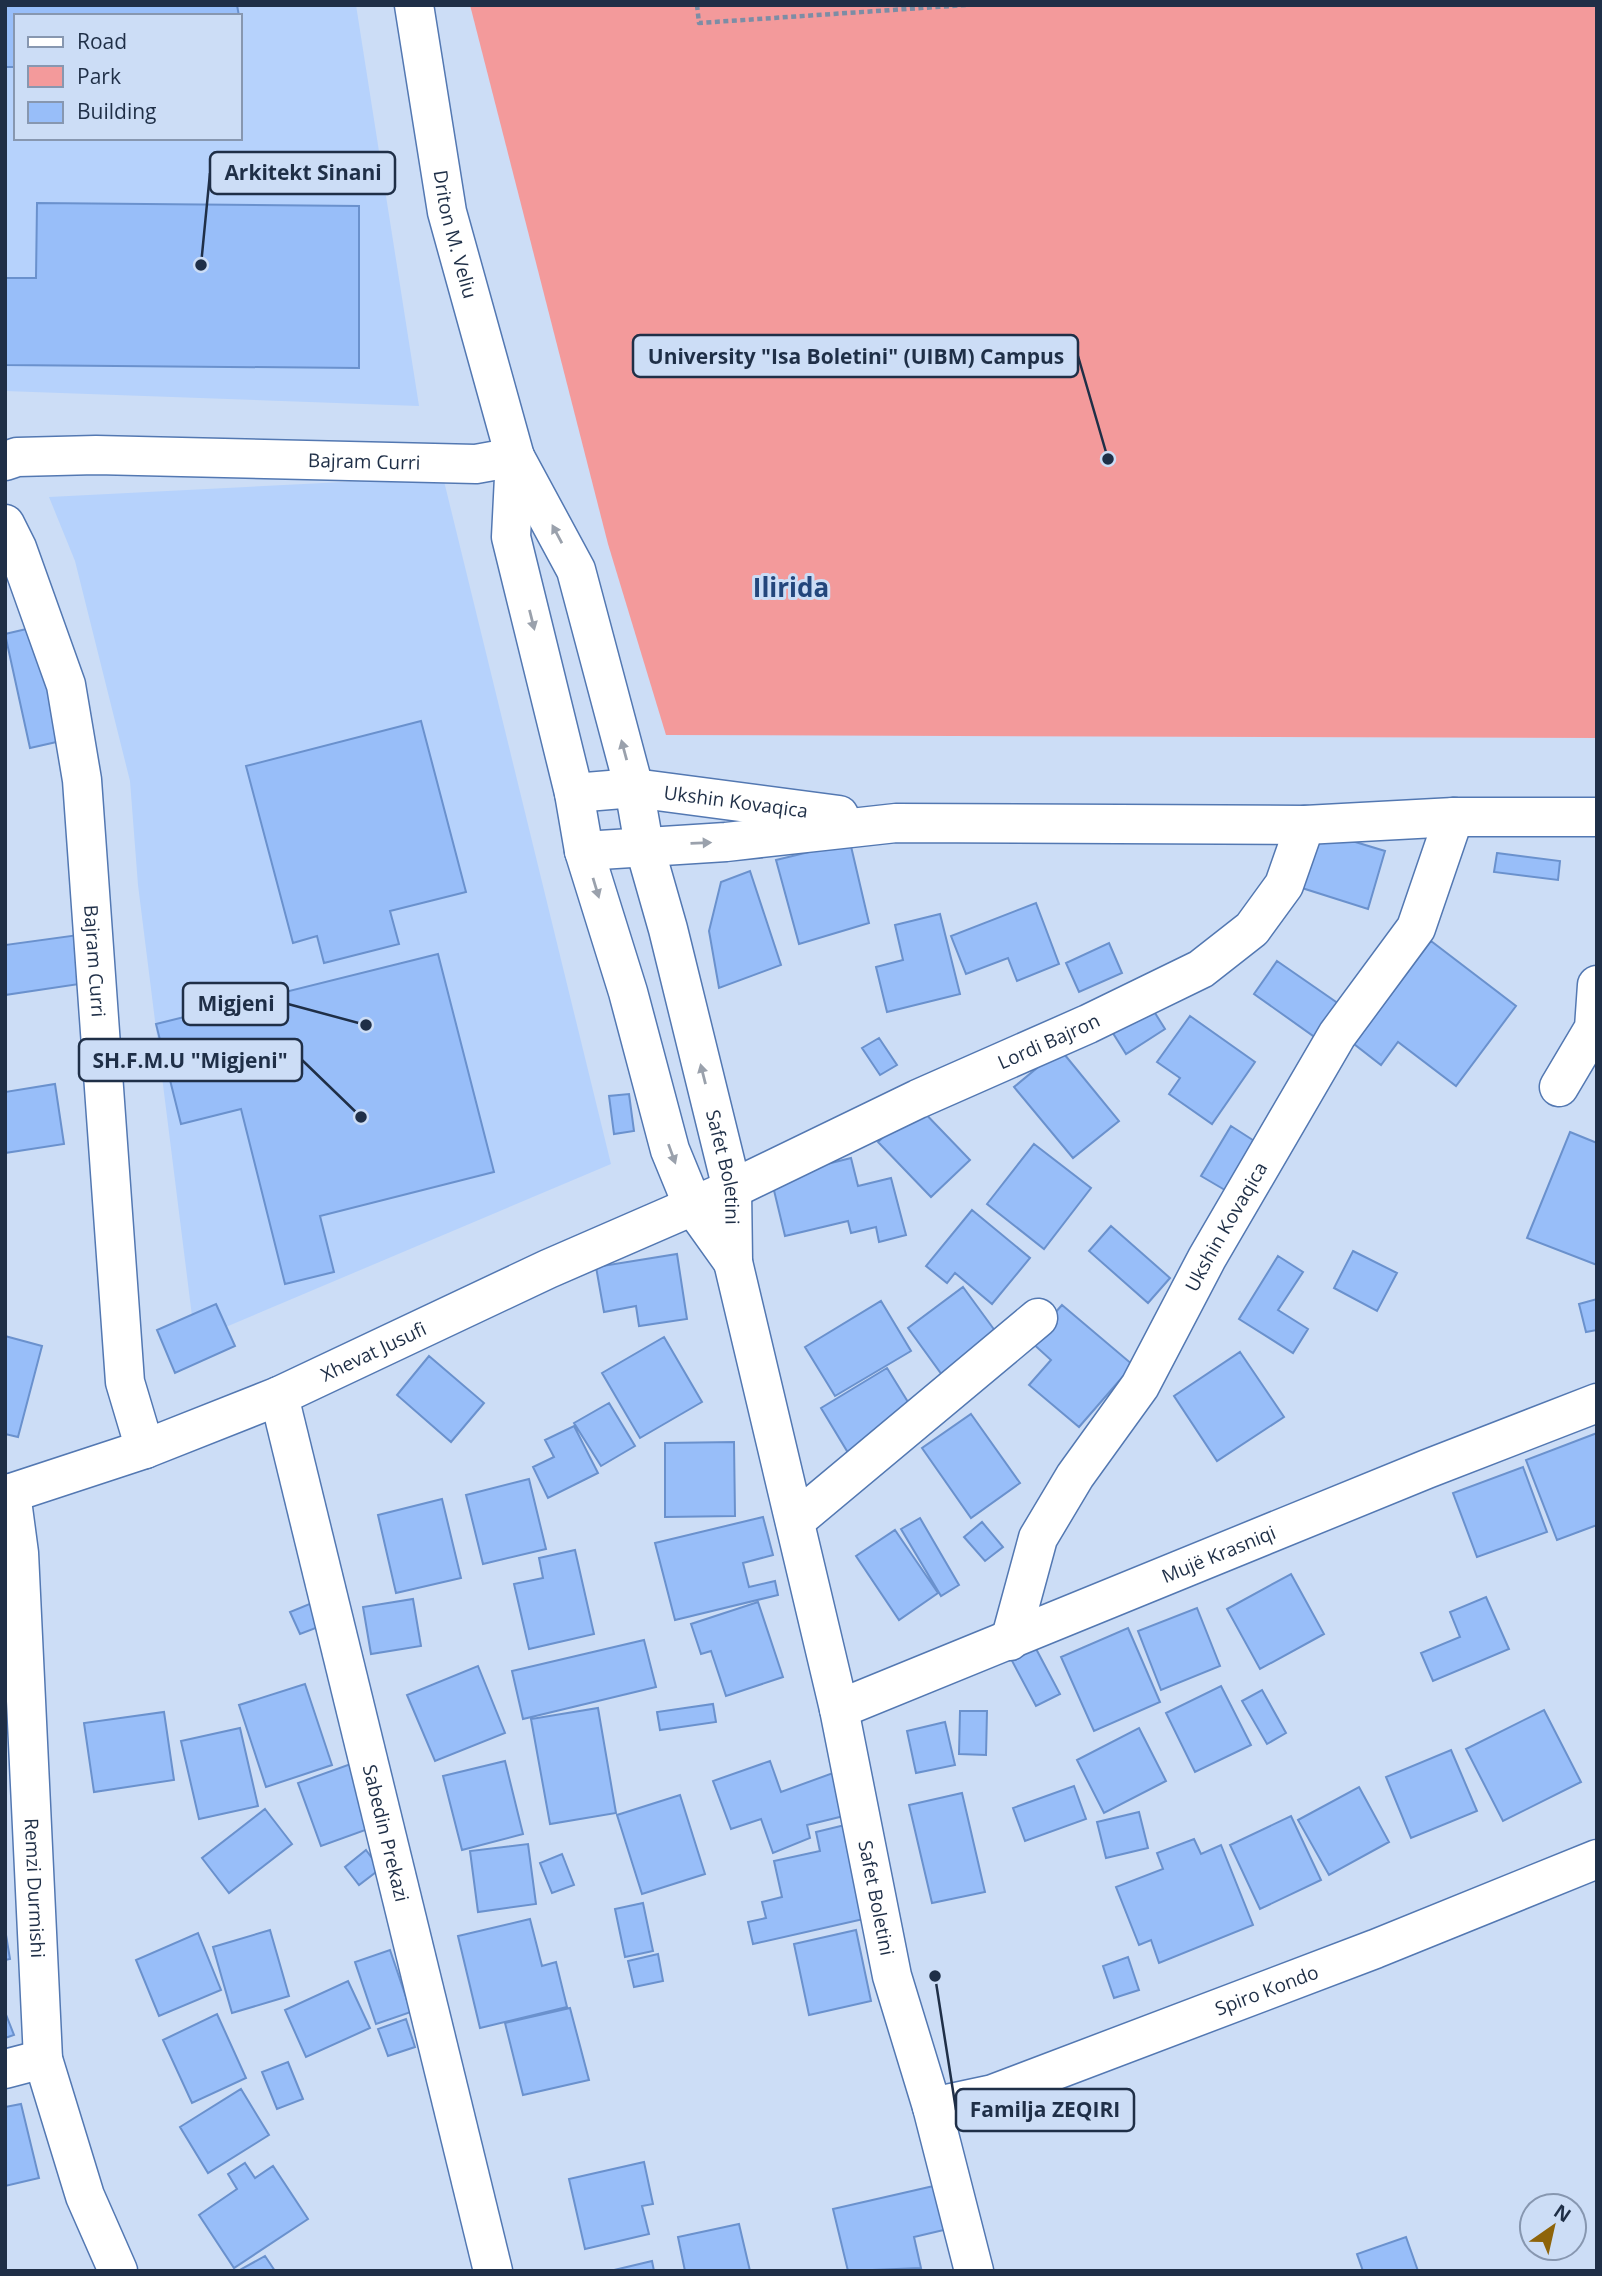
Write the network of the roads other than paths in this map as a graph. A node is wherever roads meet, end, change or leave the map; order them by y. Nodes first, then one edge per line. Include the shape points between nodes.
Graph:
1 (414, 5) edge
2 (515, 457) junction
3 (5, 461) edge
4 (5, 524) edge
5 (639, 817) junction
6 (1454, 817) junction
7 (1597, 817) edge
8 (579, 822) junction
9 (896, 823) junction
10 (1306, 825) junction
11 (1597, 985) edge
12 (1559, 1087) dead end
13 (732, 1189) junction
14 (693, 1206) junction
15 (733, 1262) junction
16 (1038, 1318) dead end
17 (279, 1396) junction
18 (1597, 1403) edge
19 (145, 1449) junction
20 (8, 1494) edge
21 (794, 1521) junction
22 (1010, 1641) junction
23 (839, 1709) junction
24 (1597, 1859) edge
25 (43, 2059) junction
26 (5, 2070) edge
27 (932, 2107) junction
28 (118, 2271) edge
29 (493, 2271) edge
30 (974, 2271) edge

1 - 2 street, Driton M. Veliu via 447,212
2 - 3 street, Bajram Curri via 476,464 96,455
5 -> 2 street, Driton M. Veliu via 576,570
2 -> 8 street, Driton M. Veliu via 511,537
4 - 19 street, Bajram Curri via 66,685 82,780 125,1382
5 - 8 street, Ukshin Kovaqica
5 - 8 street, Ukshin Kovaqica
5 - 9 street, Ukshin Kovaqica
5 -> 9 street, Ukshin Kovaqica via 726,842
13 -> 5 street, Safet Boletini
6 - 7 street, Ukshin Kovaqica
6 - 10 street, Ukshin Kovaqica
6 - 22 street, Ukshin Kovaqica via 1416,928 1337,1035 1207,1258 1140,1386 1075,1476 1038,1538
8 -> 14 street, Safet Boletini via 670,1150
9 - 10 street, Ukshin Kovaqica
10 - 13 street, Lordi Bajron via 1284,885 1252,929 1200,969
11 - 12 street via 1594,1028
13 - 14 street, Xhevat Jusufi
13 - 15 street, Safet Boletini
14 - 15 street, Safet Boletini
14 - 17 street, Xhevat Jusufi
15 - 21 street, Safet Boletini
16 - 21 street
17 - 19 street, Xhevat Jusufi
17 - 29 street, Sabedin Prekazi
18 - 22 street, Mujë Krasniqi
19 - 20 street, Xhevat Jusufi
20 - 25 street, Remzi Durmishi via 19,1553
21 - 23 street, Safet Boletini
22 - 23 street, Mujë Krasniqi
23 - 27 street, Safet Boletini via 892,1976
24 - 27 street, Spiro Kondo via 1005,2090
25 - 26 street
25 - 28 street, Remzi Durmishi via 85,2196
27 - 30 street, Safet Boletini

